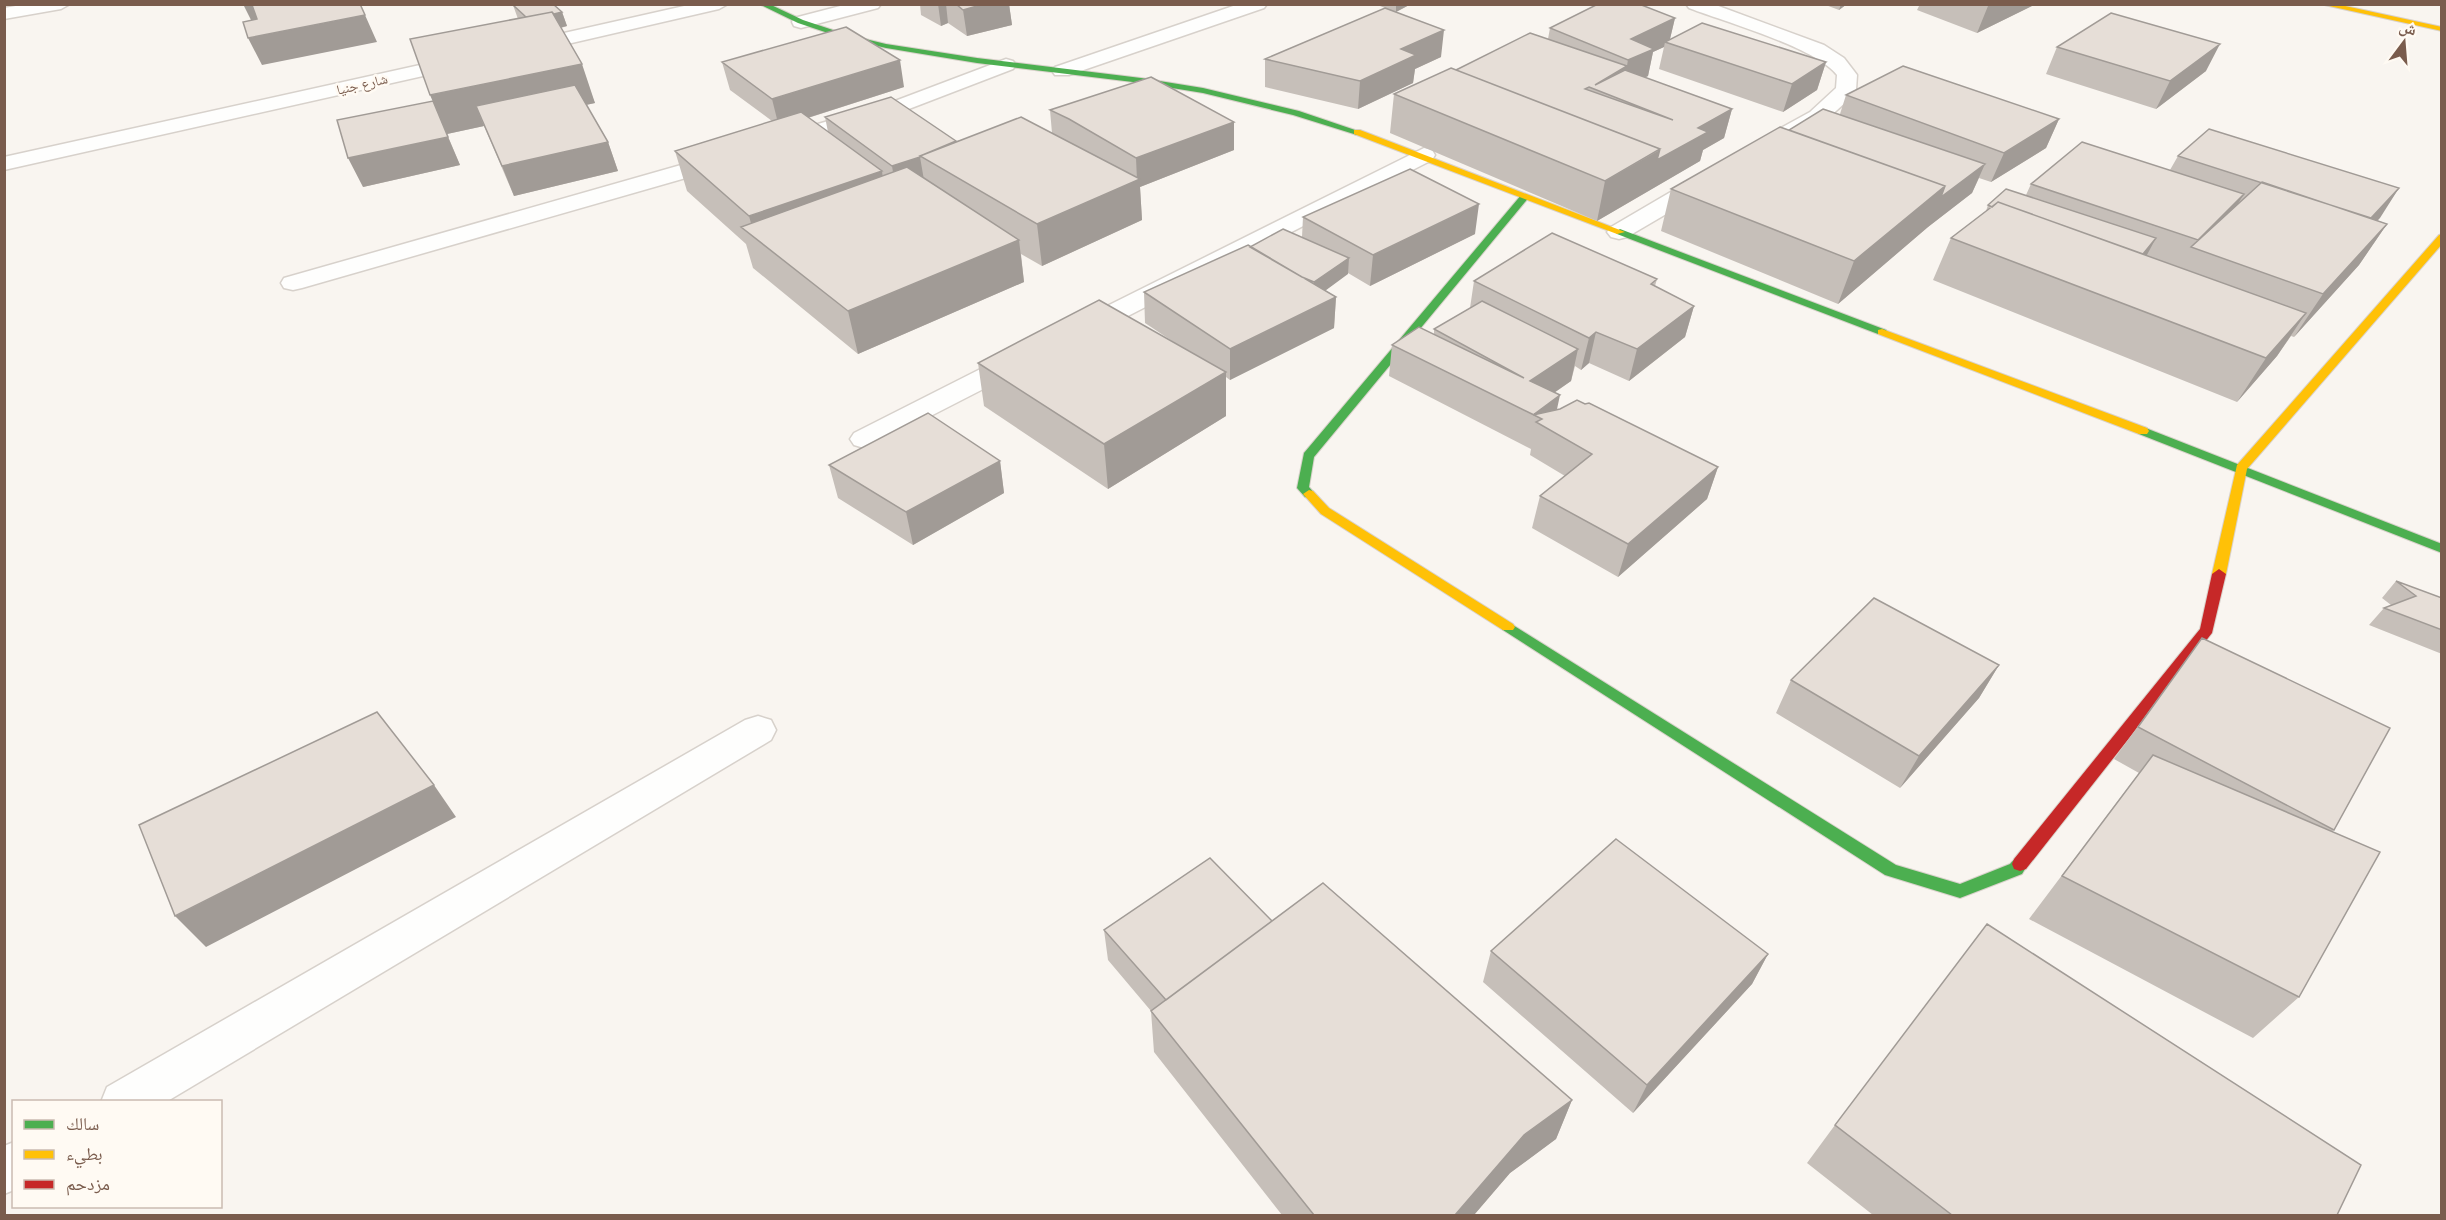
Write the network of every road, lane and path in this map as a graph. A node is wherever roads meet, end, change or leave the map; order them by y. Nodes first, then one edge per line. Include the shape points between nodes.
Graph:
1 (61, 4) edge
2 (719, 4) edge
3 (762, 4) edge
4 (872, 4) edge
5 (1258, 4) edge
6 (1695, 4) edge
7 (2323, 4) edge
8 (4, 14) edge
9 (801, 22) junction
10 (2442, 29) edge
11 (508, 51) edge
12 (485, 57) edge
13 (1006, 65) junction
14 (1062, 71) junction
15 (1767, 145) edge
16 (1424, 155) junction
17 (4, 164) edge
18 (1728, 168) edge
19 (1525, 196) junction
20 (1619, 232) junction
21 (2442, 237) edge
22 (293, 283) dead end
23 (864, 439) dead end
24 (2241, 468) junction
25 (2442, 549) edge
26 (758, 730) dead end
27 (125, 1100) edge

1 - 8 street
2 - 11 street
3 - 9 street
4 - 9 street
5 - 14 street
6 - 15 street via 1817,49 1837,62 1847,75 1846,90 1824,110
7 - 10 street
9 - 13 street via 844,37
12 - 17 street, شارع جنيا
13 - 14 street
13 - 22 street via 894,108
14 - 16 street via 1234,95
16 - 19 street
16 - 23 street
18 - 20 street
19 - 20 street
19 - 24 street via 1308,456 1303,488 1325,511 1891,870 1960,891 2016,869 2206,630
20 - 24 street
21 - 24 street
24 - 25 street
26 - 27 street

